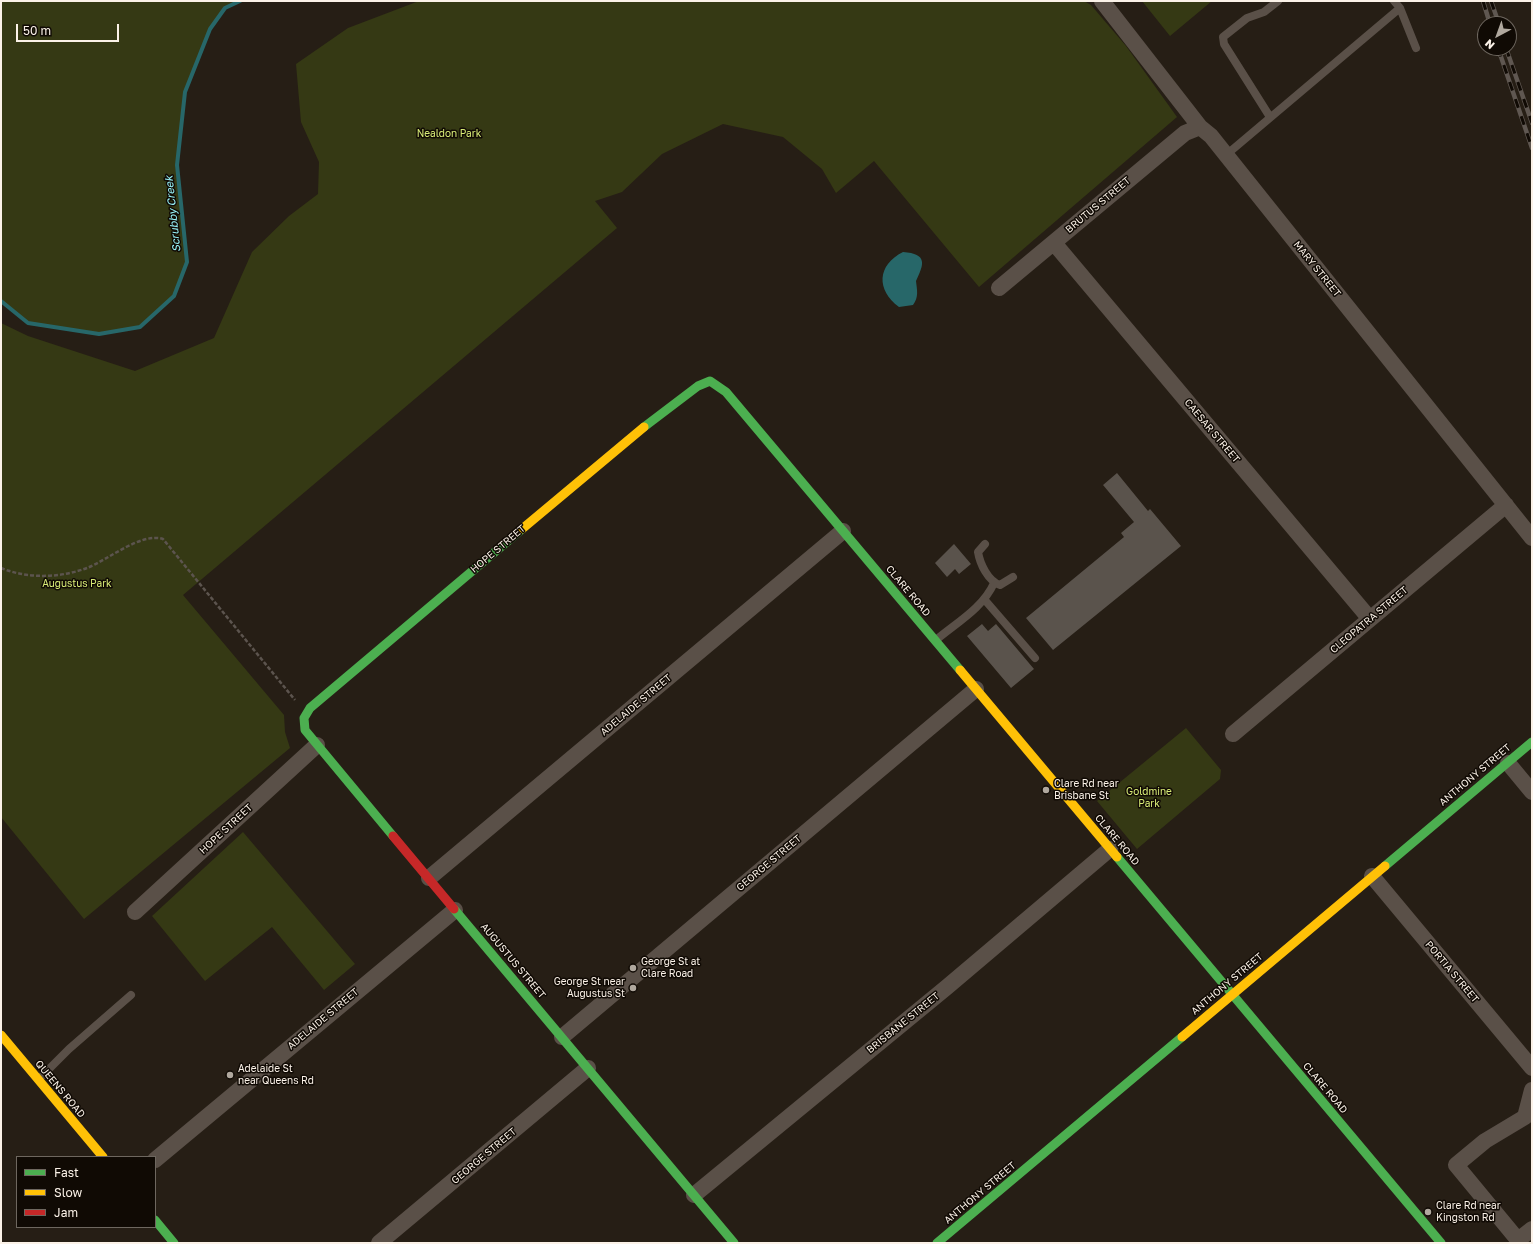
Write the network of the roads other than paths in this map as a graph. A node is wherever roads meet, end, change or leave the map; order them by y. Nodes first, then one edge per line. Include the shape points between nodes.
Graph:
1 (1102, 1) edge
2 (1278, 1) edge
3 (1394, 1) edge
4 (1400, 8) junction
5 (1416, 48) dead end
6 (1270, 117) junction
7 (1200, 127) junction
8 (1226, 155) junction
9 (1054, 242) junction
10 (999, 288) dead end
11 (710, 381) joint
12 (1506, 505) junction
13 (843, 531) junction
14 (1532, 538) edge
15 (985, 544) dead end
16 (1013, 577) dead end
17 (994, 583) junction
18 (984, 599) junction
19 (1370, 619) junction
20 (935, 641) junction
21 (1035, 658) dead end
22 (976, 689) junction
23 (305, 730) joint
24 (1233, 734) dead end
25 (1532, 742) edge
26 (317, 745) junction
27 (1508, 763) junction
28 (1532, 792) edge
29 (1110, 849) junction
30 (1372, 876) junction
31 (428, 878) junction
32 (455, 910) junction
33 (135, 912) dead end
34 (1231, 994) junction
35 (131, 995) dead end
36 (1, 1035) edge
37 (562, 1037) junction
38 (588, 1068) junction
39 (1532, 1068) edge
40 (39, 1080) junction
41 (1532, 1090) edge
42 (1528, 1122) edge
43 (102, 1156) edge
44 (156, 1159) edge
45 (694, 1195) junction
46 (156, 1221) edge
47 (1532, 1229) edge
48 (174, 1243) edge
49 (379, 1243) edge
50 (734, 1243) edge
51 (937, 1243) edge
52 (1441, 1243) edge

1 - 7 street, MARY STREET
2 - 6 lane via 1264,12 1247,18 1223,37 1224,44
3 - 4 lane
4 - 5 lane
4 - 6 lane
6 - 8 lane
7 - 8 street, MARY STREET
7 - 9 street, BRUTUS STREET via 1185,133
8 - 12 street, MARY STREET
9 - 10 street, BRUTUS STREET
9 - 19 street, CAESAR STREET
11 - 13 street, CLARE ROAD via 726,392
11 - 23 street, HOPE STREET via 698,386 626,441 310,708 304,718
12 - 14 street, MARY STREET
12 - 19 street, CLEOPATRA STREET
13 - 20 street, CLARE ROAD
13 - 31 street, ADELAIDE STREET
15 - 17 lane via 978,552 979,559
16 - 17 lane via 1000,585
17 - 18 lane via 990,594
18 - 20 lane
18 - 21 lane
19 - 24 street, CLEOPATRA STREET
20 - 22 street, CLARE ROAD
22 - 29 street, CLARE ROAD
22 - 37 street, GEORGE STREET
23 - 26 street, AUGUSTUS STREET
25 - 27 street, ANTHONY STREET
26 - 31 street, AUGUSTUS STREET
26 - 33 street, HOPE STREET
27 - 28 street
27 - 30 street, ANTHONY STREET
29 - 34 street, CLARE ROAD
29 - 45 street, BRISBANE STREET
30 - 34 street, ANTHONY STREET
30 - 39 street, PORTIA STREET
31 - 32 street, AUGUSTUS STREET
32 - 37 street, AUGUSTUS STREET
32 - 44 street, ADELAIDE STREET
34 - 51 street, ANTHONY STREET
34 - 52 street, CLARE ROAD
35 - 40 lane via 69,1049
36 - 40 street, QUEENS ROAD
37 - 38 street, AUGUSTUS STREET
38 - 45 street, AUGUSTUS STREET
38 - 49 street, GEORGE STREET
40 - 43 street, QUEENS ROAD
41 - 42 street
42 - 47 street via 1486,1141 1456,1165 1518,1240
45 - 50 street, AUGUSTUS STREET
46 - 48 street

